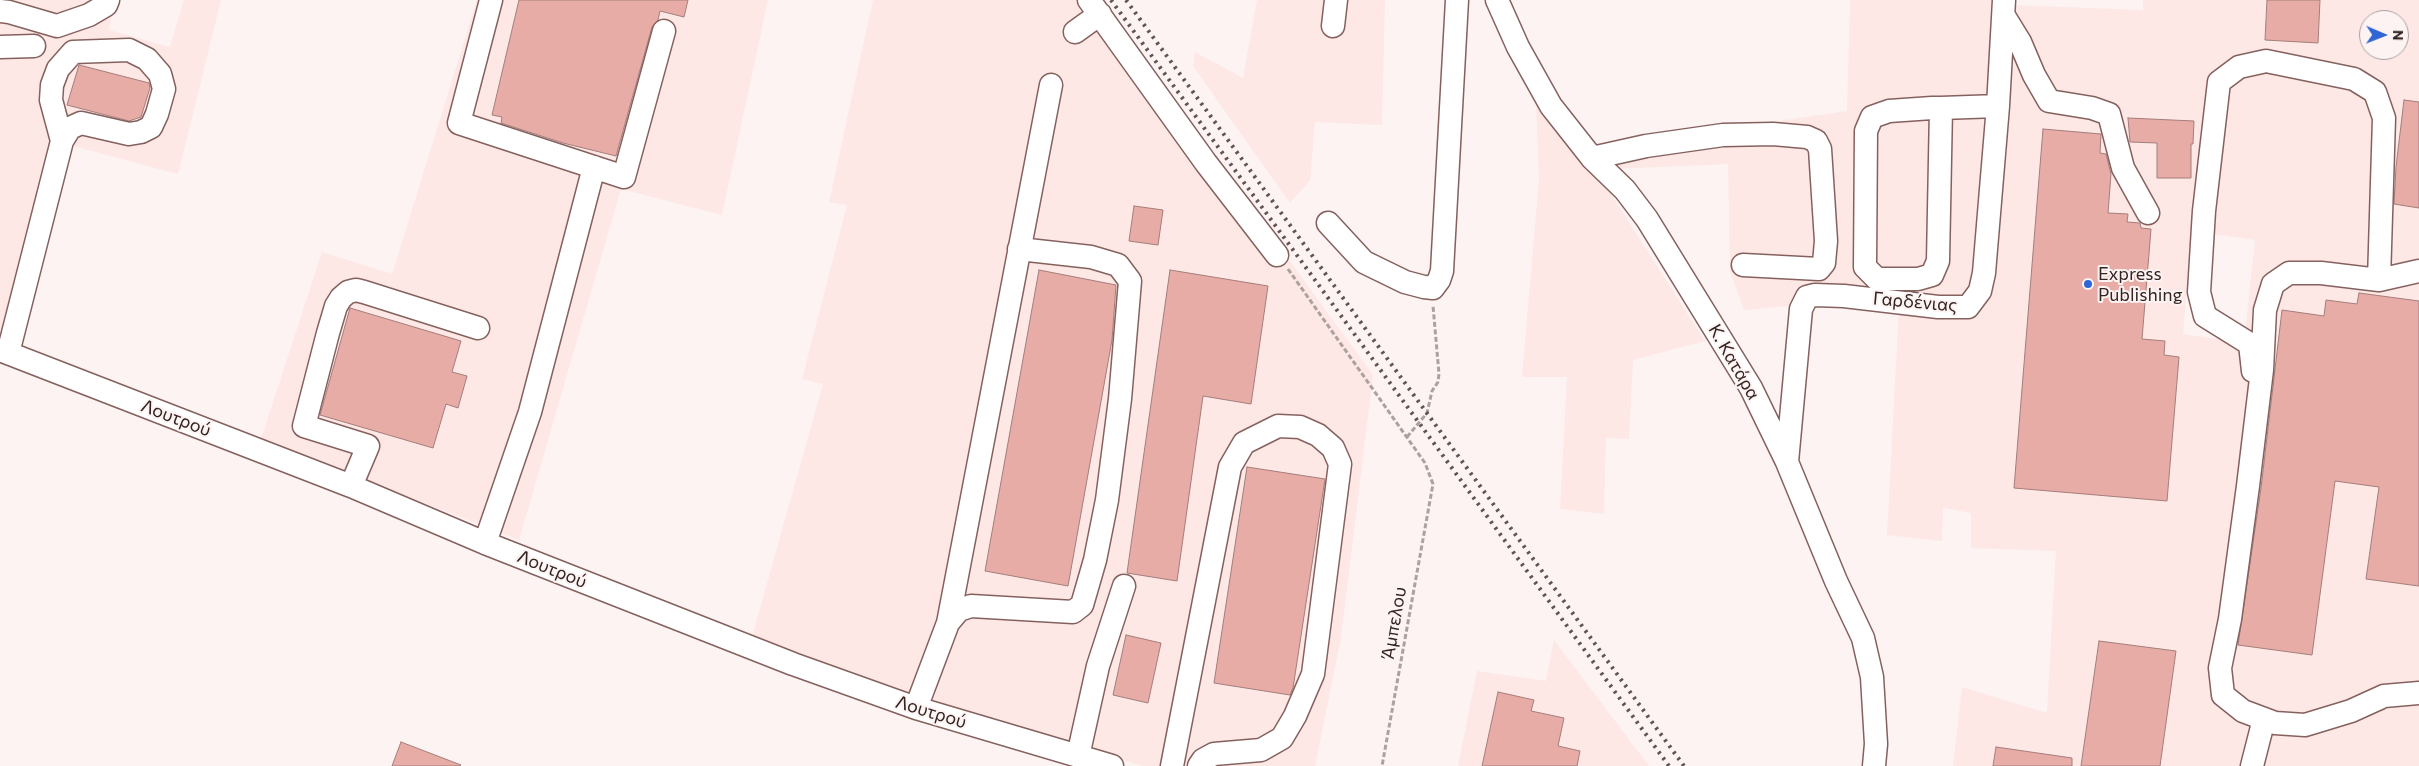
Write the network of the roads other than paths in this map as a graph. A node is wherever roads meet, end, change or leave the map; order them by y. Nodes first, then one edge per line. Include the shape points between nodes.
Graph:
1 (108, 0) edge
2 (491, 0) edge
3 (1336, 0) edge
4 (1457, 0) edge
5 (1497, 0) edge
6 (1095, 7) edge
7 (2004, 8) edge
8 (0, 11) edge
9 (1333, 26) dead end
10 (664, 31) dead end
11 (1075, 32) dead end
12 (34, 46) dead end
13 (0, 47) edge
14 (1051, 85) dead end
15 (1998, 106) junction
16 (1941, 108) junction
17 (62, 141) junction
18 (1592, 158) junction
19 (594, 167) junction
20 (2148, 213) dead end
21 (1328, 223) dead end
22 (1020, 249) junction
23 (1278, 255) road end
24 (1743, 265) dead end
25 (2419, 271) edge
26 (2379, 280) junction
27 (478, 328) dead end
28 (4, 352) edge
29 (2256, 423) junction
30 (1787, 462) junction
31 (351, 486) junction
32 (486, 543) junction
33 (1124, 586) dead end
34 (948, 623) junction
35 (2419, 693) edge
36 (916, 708) junction
37 (2264, 719) junction
38 (1078, 756) junction
39 (1112, 766) edge
40 (1172, 766) edge
41 (1199, 766) edge
42 (1874, 766) edge
43 (2252, 766) edge

1 - 8 street via 106,5 89,15 57,26
2 - 19 street via 459,123
3 - 9 street
4 - 21 street via 1440,280 1433,288 1405,282 1364,262
5 - 18 street, Κ. Κατάρα via 1518,47 1551,106
6 - 11 street
6 - 23 street via 1206,163
7 - 15 street, Γαρδένιας
7 - 20 street via 2049,101 2109,114 2123,168
10 - 19 street via 624,177
12 - 13 street
14 - 22 street
15 - 16 street
15 - 30 street, Γαρδένιας via 1980,291 1968,307 1844,296 1807,297 1800,309
16 - 16 street via 1889,111 1872,117 1866,131 1865,267 1877,279 1918,279 1932,275 1938,261
17 - 17 street via 70,128 82,124 129,134 151,127 164,90 160,74 147,59 129,50 73,52 58,69 52,85 51,100
17 - 28 street
18 - 24 street via 1723,135 1773,134 1807,137 1816,141 1820,149 1826,241 1824,262 1819,269
18 - 30 street, Κ. Κατάρα via 1625,190 1662,244 1751,388
19 - 32 street via 530,412
22 - 34 street
22 - 34 street via 1092,256 1118,265 1130,281 1107,500 1089,582 1082,605 1073,612 971,606 958,610
25 - 26 street
26 - 29 street via 2289,273 2273,284 2265,310
26 - 29 street via 2384,118 2376,92 2354,79 2266,60 2239,67 2219,82 2204,211 2199,292 2204,316 2250,344
27 - 31 street via 356,290 341,298 328,333 304,426 368,446
28 - 31 street, Λουτρού
29 - 37 street via 2230,619 2220,668 2223,695 2243,711
30 - 42 street, Κ. Κατάρα via 1863,638 1872,677
31 - 32 street, Λουτρού
32 - 36 street, Λουτρού via 793,664
33 - 38 street via 1098,666
34 - 36 street
35 - 37 street via 2384,696 2351,711 2305,725
36 - 38 street, Λουτρού
37 - 43 street
38 - 39 street, Λουτρού
40 - 41 street via 1230,467 1244,443 1278,426 1300,427 1318,435 1333,448 1340,464 1313,674 1282,738 1261,750 1214,754 1202,760

